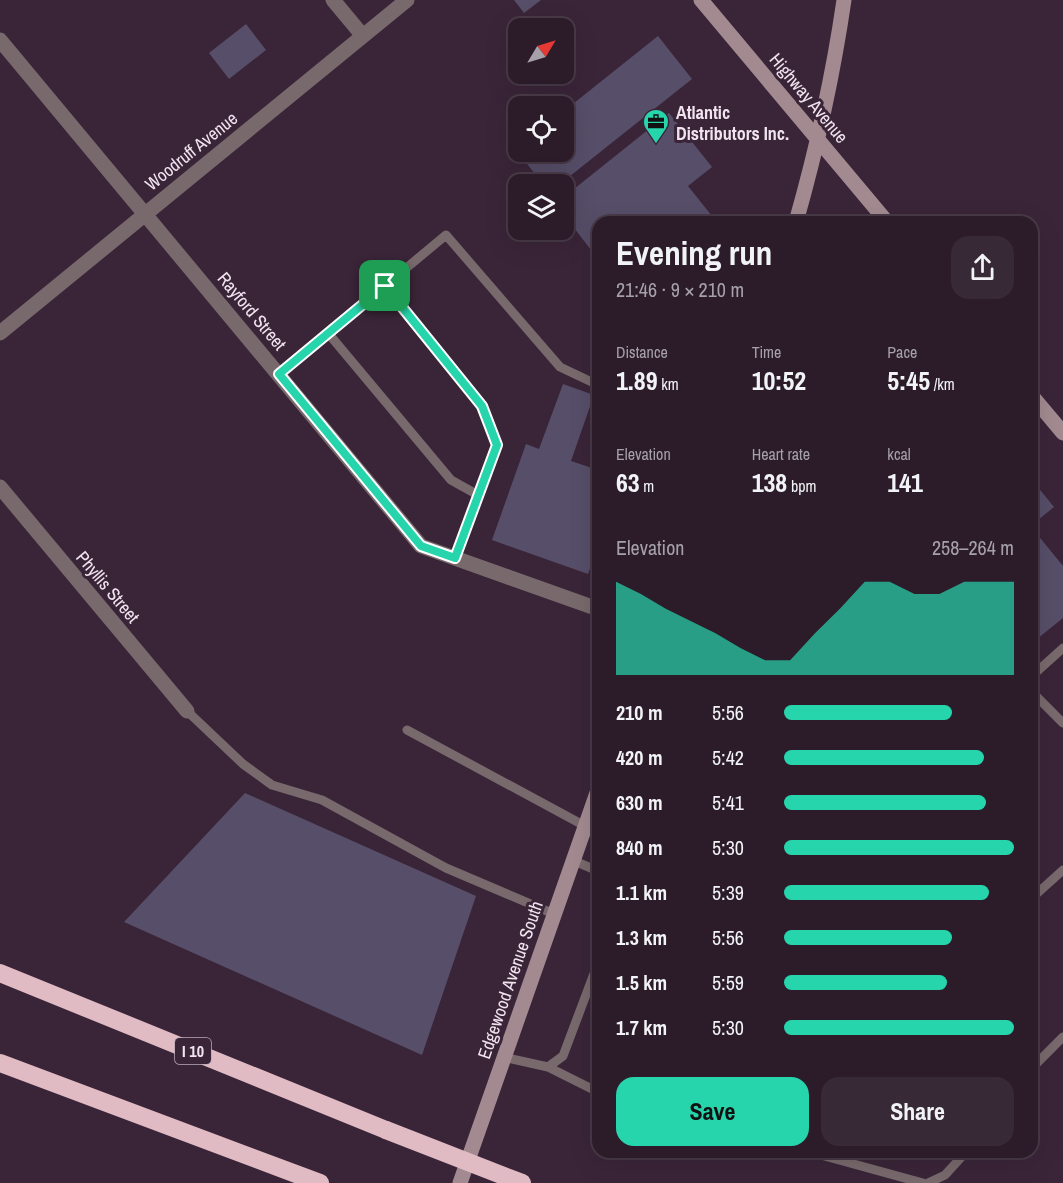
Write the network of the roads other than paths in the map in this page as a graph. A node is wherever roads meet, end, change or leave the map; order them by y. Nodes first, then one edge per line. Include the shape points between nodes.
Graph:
1 (333, 0) edge
2 (407, 0) edge
3 (701, 0) edge
4 (844, 0) edge
5 (363, 36) junction
6 (0, 40) edge
7 (819, 141) junction
8 (146, 213) junction
9 (798, 216) edge
10 (881, 216) edge
11 (385, 286) junction
12 (0, 333) edge
13 (328, 333) junction
14 (279, 374) junction
15 (592, 382) edge
16 (1038, 403) edge
17 (1063, 433) edge
18 (0, 487) edge
19 (478, 495) junction
20 (455, 558) junction
21 (592, 607) edge
22 (1063, 648) edge
23 (1038, 671) edge
24 (1038, 698) edge
25 (187, 711) joint
26 (1063, 723) edge
27 (407, 730) dead end
28 (592, 807) edge
29 (585, 826) junction
30 (573, 860) junction
31 (592, 868) edge
32 (1063, 870) edge
33 (1038, 893) edge
34 (554, 914) junction
35 (0, 973) edge
36 (592, 979) edge
37 (1063, 1037) edge
38 (503, 1057) junction
39 (1038, 1058) edge
40 (0, 1064) edge
41 (548, 1067) junction
42 (592, 1089) edge
43 (832, 1158) edge
44 (961, 1158) edge
45 (320, 1183) edge
46 (460, 1183) edge
47 (522, 1183) edge
48 (926, 1183) edge

1 - 5 street
2 - 5 street, Woodruff Avenue
3 - 7 main road, Highway Avenue
4 - 7 main road
5 - 8 street, Woodruff Avenue
6 - 8 street, Rayford Street
7 - 9 main road
7 - 10 main road, Highway Avenue
8 - 12 street, Woodruff Avenue
8 - 14 street, Rayford Street
11 - 13 lane
11 - 15 lane via 446,235 560,368
11 - 19 lane via 482,406 497,445
13 - 14 lane
13 - 19 lane via 451,480
14 - 20 street, Rayford Street via 421,546
16 - 17 main road
18 - 25 street, Phyllis Street
19 - 20 lane
20 - 21 street, Rayford Street
22 - 23 lane
24 - 26 lane
25 - 34 lane via 243,764 272,785 322,800 446,868
27 - 29 lane
28 - 29 main road, Edgewood Avenue South
29 - 30 main road, Edgewood Avenue South
30 - 31 lane
30 - 34 main road, Edgewood Avenue South
32 - 33 lane
34 - 38 main road, Edgewood Avenue South
35 - 47 highway, I 10, bridge
36 - 41 lane via 563,1056
37 - 39 lane
38 - 41 lane
38 - 46 main road, Edgewood Avenue South
40 - 45 highway
41 - 42 lane
43 - 48 lane
44 - 48 lane via 945,1175

